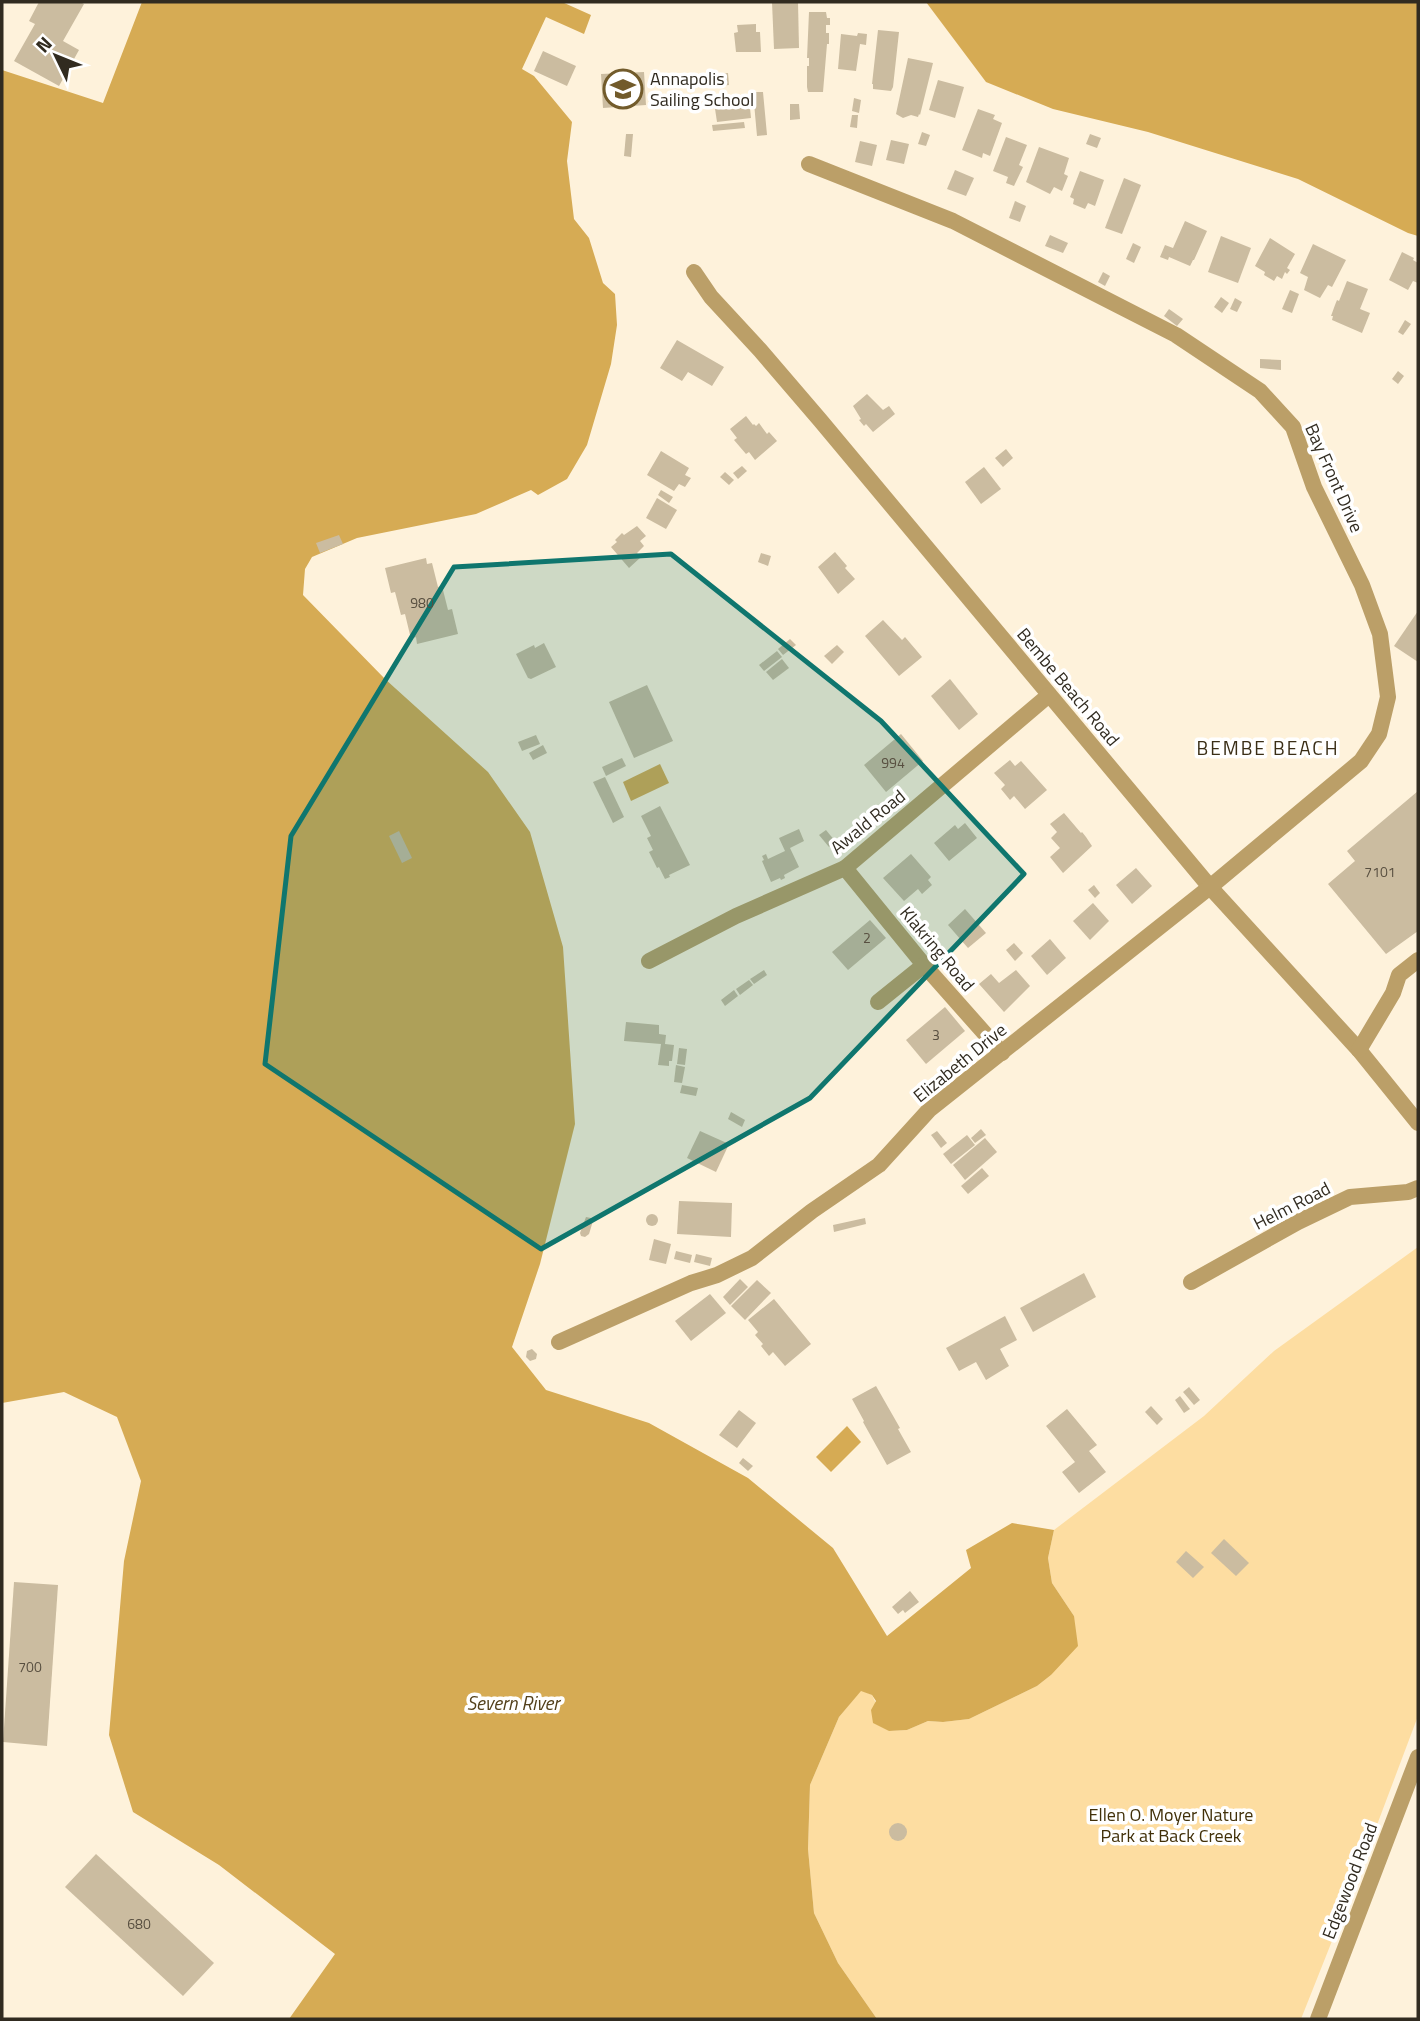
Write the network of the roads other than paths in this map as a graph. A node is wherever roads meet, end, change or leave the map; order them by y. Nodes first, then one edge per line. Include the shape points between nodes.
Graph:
1 (809, 164) dead end
2 (694, 272) dead end
3 (1049, 695) junction
4 (845, 868) junction
5 (1210, 887) junction
6 (1418, 960) edge
7 (649, 961) dead end
8 (924, 965) junction
9 (878, 1002) dead end
10 (1359, 1050) junction
11 (1002, 1053) junction
12 (1418, 1123) edge
13 (1418, 1188) edge
14 (1191, 1282) dead end
15 (559, 1342) dead end
16 (1418, 1757) edge
17 (1318, 2019) edge

1 - 5 street, Bay Front Drive via 953,221 1176,335 1260,391 1293,428 1314,487 1362,585 1380,635 1388,697 1379,734 1361,761
2 - 3 street, Bembe Beach Road
3 - 4 street, Awald Road
3 - 5 street, Bembe Beach Road
4 - 7 street, Awald Road
4 - 8 street, Klakring Road
5 - 10 street, Bembe Beach Road
5 - 11 street, Elizabeth Drive
6 - 10 street via 1398,975 1393,993
8 - 9 street
8 - 11 street, Klakring Road
10 - 12 street, Bembe Beach Road
11 - 15 street, Elizabeth Drive via 929,1110 879,1165 752,1258
13 - 14 street, Helm Road via 1350,1198
16 - 17 street, Edgewood Road

